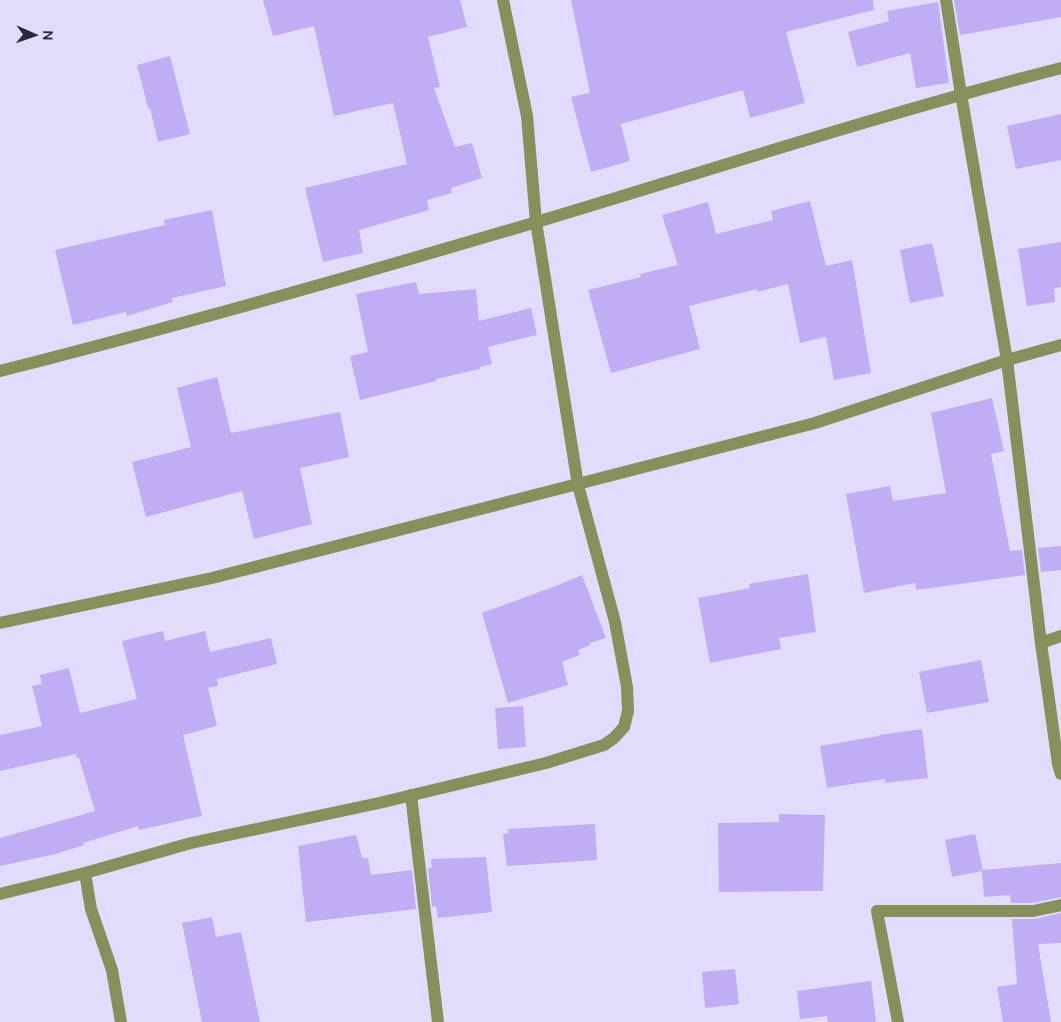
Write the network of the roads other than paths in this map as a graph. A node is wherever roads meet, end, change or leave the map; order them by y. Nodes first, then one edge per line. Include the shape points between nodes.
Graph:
1 (503, 0) edge
2 (946, 0) edge
3 (1061, 68) edge
4 (961, 94) junction
5 (536, 222) junction
6 (1061, 345) edge
7 (1007, 360) junction
8 (0, 371) edge
9 (578, 485) junction
10 (0, 622) edge
11 (1061, 636) edge
12 (1040, 643) junction
13 (1061, 774) edge
14 (411, 795) junction
15 (85, 873) junction
16 (0, 894) edge
17 (1061, 905) edge
18 (121, 1022) edge
19 (438, 1022) edge
20 (898, 1022) edge

1 - 5 street via 527,116
2 - 4 street
3 - 4 street
4 - 5 street
4 - 7 street
5 - 8 street via 145,334
5 - 9 street
6 - 7 street
7 - 9 street via 815,423
7 - 12 street
9 - 10 street via 212,578
9 - 14 street via 615,622 627,687 628,710 624,726 604,745 546,763
11 - 12 street
12 - 13 street
14 - 15 street via 192,843
14 - 19 street
15 - 16 street
15 - 18 street via 91,909 112,970
17 - 20 street via 1033,911 877,911

